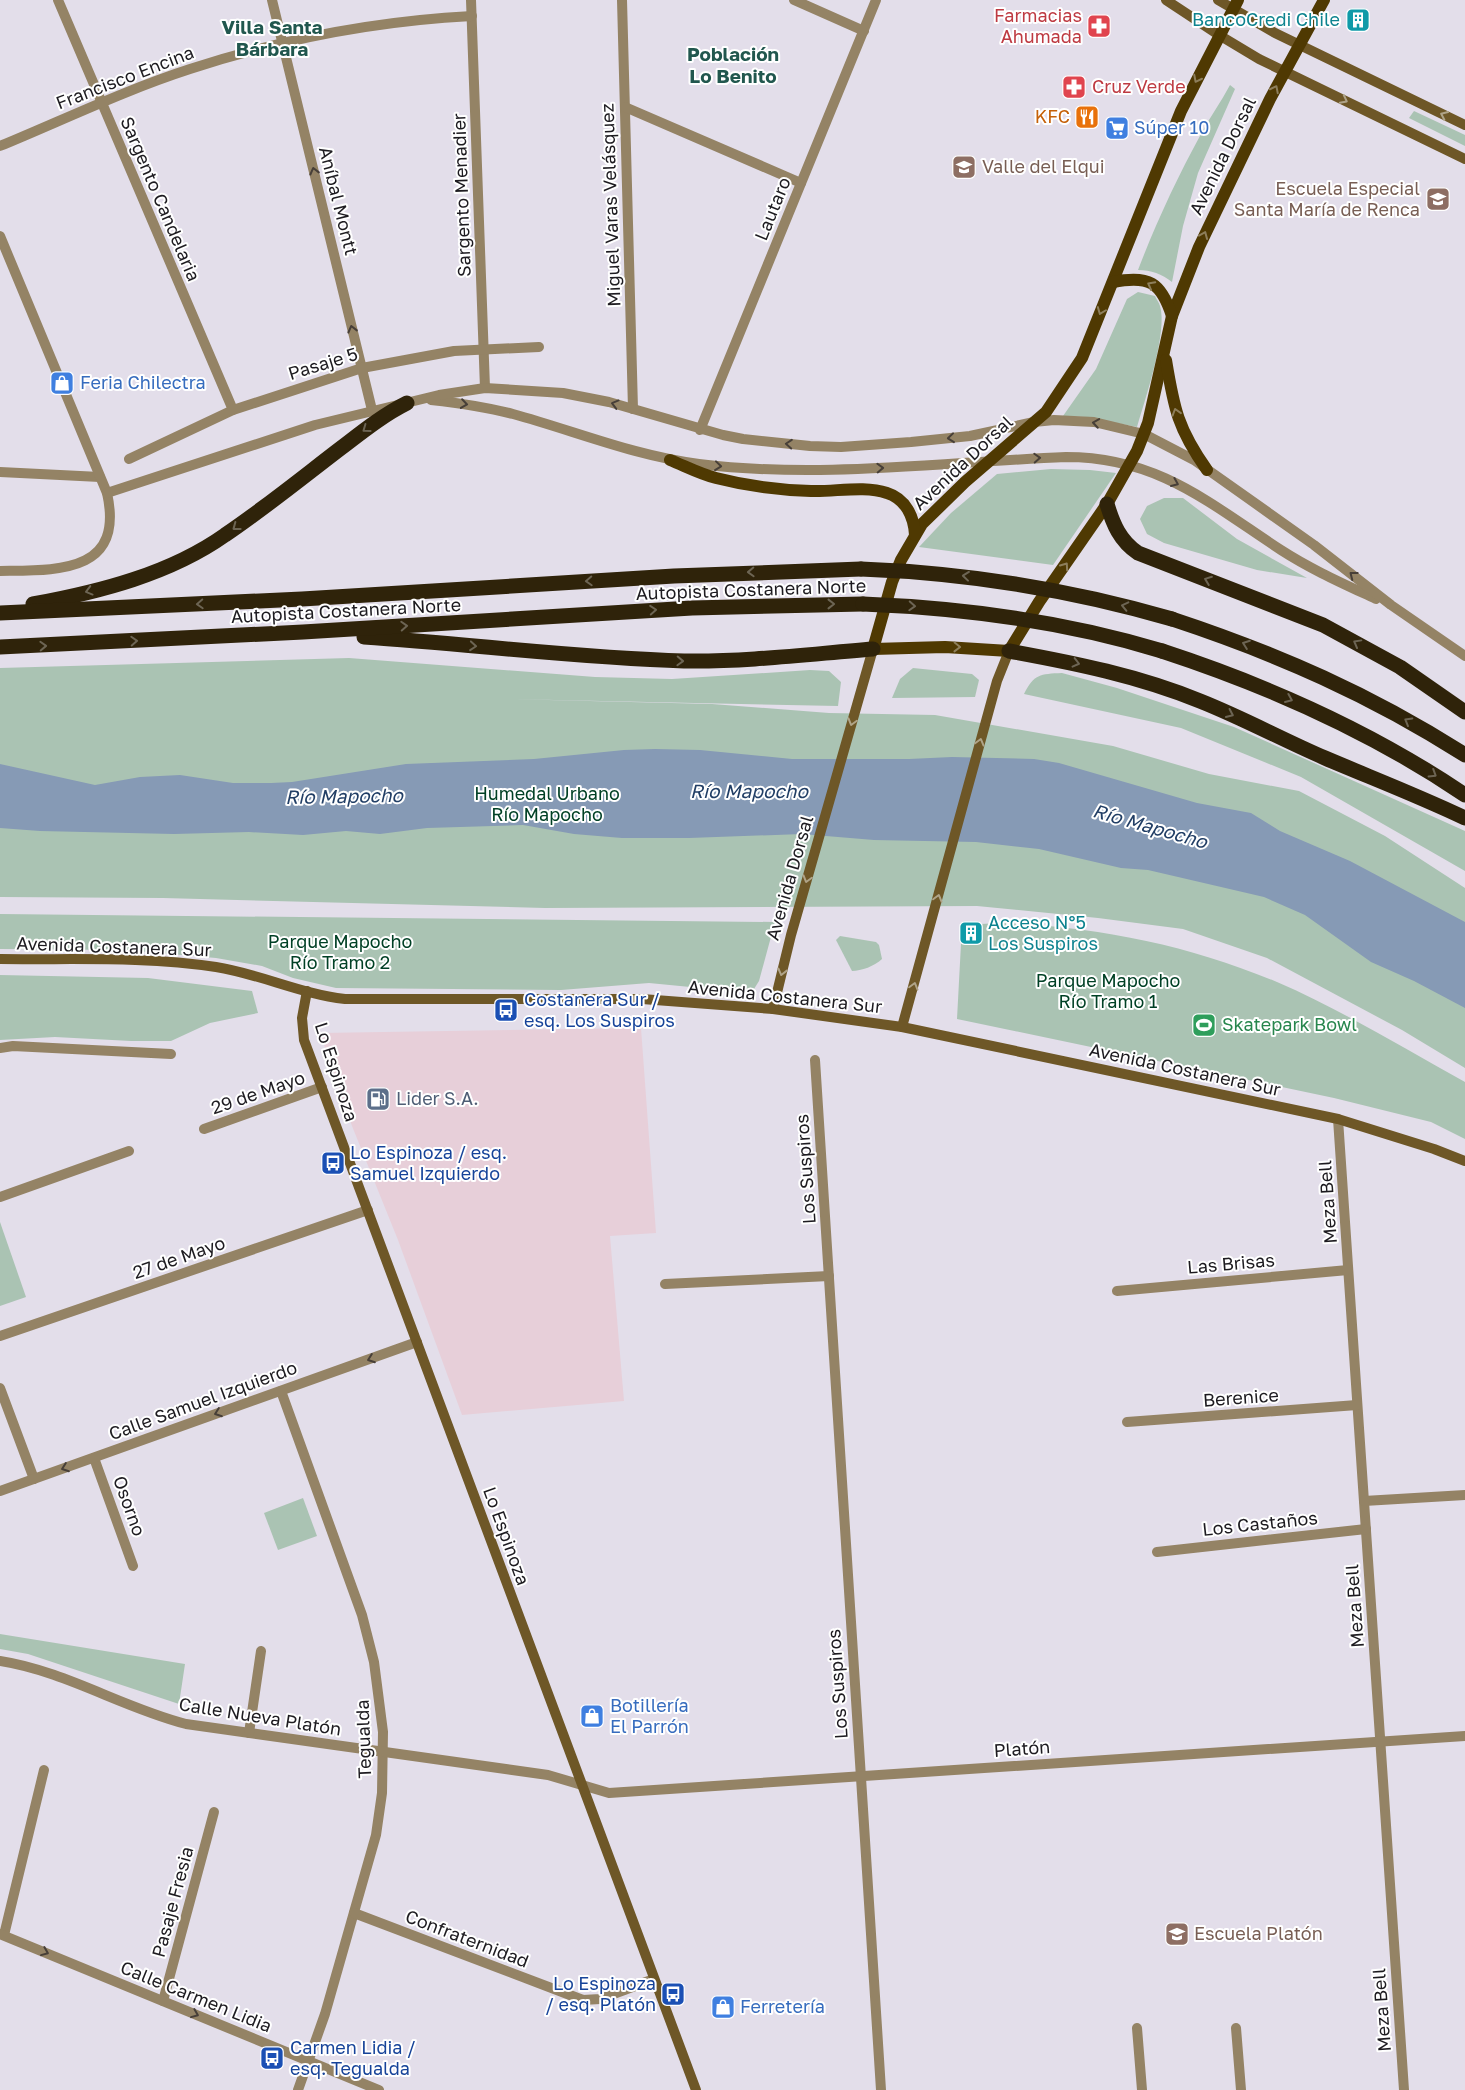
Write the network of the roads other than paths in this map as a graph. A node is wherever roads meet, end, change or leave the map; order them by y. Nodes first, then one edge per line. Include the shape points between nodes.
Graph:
1 (58, 0) edge
2 (272, 0) edge
3 (471, 0) edge
4 (622, 0) edge
5 (794, 0) edge
6 (876, 0) edge
7 (1166, 0) edge
8 (1218, 0) edge
9 (1324, 0) edge
10 (1235, 4) edge
11 (472, 16) junction
12 (864, 31) junction
13 (1219, 36) junction
14 (282, 42) junction
15 (1300, 44) junction
16 (1285, 70) junction
17 (102, 103) junction
18 (625, 107) junction
19 (1465, 125) edge
20 (0, 146) edge
21 (1465, 159) edge
22 (801, 183) junction
23 (0, 236) edge
24 (1113, 282) junction
25 (1172, 316) junction
26 (539, 347) dead end
27 (484, 349) junction
28 (1164, 352) junction
29 (362, 368) junction
30 (485, 388) junction
31 (411, 402) junction
32 (633, 409) junction
33 (233, 410) junction
34 (372, 410) junction
35 (1034, 422) junction
36 (700, 430) junction
37 (1144, 434) junction
38 (129, 459) dead end
39 (670, 460) junction
40 (989, 462) junction
41 (1130, 464) junction
42 (1207, 470) junction
43 (0, 472) edge
44 (100, 477) junction
45 (107, 493) junction
46 (1107, 504) junction
47 (914, 535) junction
48 (0, 571) edge
49 (1391, 605) junction
50 (0, 611) edge
51 (303, 632) junction
52 (0, 647) edge
53 (873, 649) junction
54 (1010, 651) junction
55 (1465, 656) edge
56 (1465, 712) edge
57 (1465, 755) edge
58 (1465, 795) edge
59 (1465, 818) edge
60 (0, 959) edge
61 (307, 991) junction
62 (773, 1009) junction
63 (902, 1027) junction
64 (0, 1048) edge
65 (171, 1054) dead end
66 (816, 1060) dead end
67 (322, 1087) junction
68 (1338, 1119) junction
69 (204, 1129) dead end
70 (129, 1151) dead end
71 (1465, 1161) edge
72 (0, 1197) edge
73 (368, 1210) junction
74 (1348, 1270) junction
75 (829, 1276) junction
76 (665, 1284) dead end
77 (1117, 1291) dead end
78 (0, 1336) edge
79 (417, 1342) junction
80 (0, 1388) edge
81 (281, 1391) junction
82 (1358, 1405) junction
83 (1127, 1422) dead end
84 (94, 1458) junction
85 (34, 1479) junction
86 (0, 1491) edge
87 (1465, 1495) edge
88 (1364, 1501) junction
89 (1366, 1529) junction
90 (1157, 1552) dead end
91 (133, 1566) dead end
92 (261, 1651) dead end
93 (0, 1661) edge
94 (249, 1733) junction
95 (1465, 1736) edge
96 (1380, 1742) junction
97 (382, 1752) junction
98 (44, 1770) dead end
99 (861, 1776) junction
100 (581, 1785) junction
101 (214, 1812) dead end
102 (354, 1913) junction
103 (2, 1934) edge
104 (654, 1979) junction
105 (163, 2001) junction
106 (1137, 2028) dead end
107 (1236, 2028) dead end
108 (309, 2061) junction
109 (298, 2090) edge
110 (379, 2090) edge
111 (696, 2090) edge
112 (881, 2090) edge
113 (1142, 2090) edge
114 (1241, 2090) edge
115 (1404, 2090) edge

1 - 17 street, Sargento Candelaria
2 - 14 street, Aníbal Montt
3 - 11 street, Sargento Menadier
4 - 18 street, Miguel Varas Velásquez
5 - 12 street
6 - 12 street, Lautaro
7 - 13 main road
8 - 10 main road
9 - 15 main road, Avenida Dorsal
10 - 13 main road, Avenida Dorsal
10 - 15 main road via 1275,33
11 - 14 street, Francisco Encina via 376,24
11 - 27 street, Sargento Menadier
12 - 22 street, Lautaro
13 - 16 main road
13 -> 24 main road, Avenida Dorsal via 1171,134
14 - 17 street, Francisco Encina via 189,69
29 -> 14 street, Aníbal Montt
15 - 16 main road, Avenida Dorsal
19 -> 15 main road
16 -> 21 main road
25 -> 16 main road, Avenida Dorsal via 1212,218
17 - 20 street, Francisco Encina
17 - 33 street, Sargento Candelaria
18 - 22 street
18 - 32 street, Miguel Varas Velásquez
22 - 36 street, Lautaro
23 - 44 street
25 -> 24 main road via 1166,298 1156,286 1132,279
24 -> 35 main road, Avenida Dorsal via 1082,358 1046,412
25 - 28 main road, Avenida Dorsal
26 - 27 street, Pasaje 5
27 - 29 street, Pasaje 5 via 424,355
27 - 30 street, Sargento Menadier
28 - 37 main road, Avenida Dorsal
42 -> 28 main road via 1190,446 1178,419
29 - 33 street, Pasaje 5
29 - 34 street, Aníbal Montt
30 - 31 street
32 -> 30 street via 564,393
31 - 34 street
31 -> 39 street via 458,403 491,409
31 -> 50 highway via 366,429 225,536 179,562 99,589
32 - 36 street
33 - 38 street, Pasaje 5
34 - 45 street via 315,425
35 -> 36 street via 970,436 840,447 751,440
37 -> 35 street via 1094,422
35 - 40 main road, Avenida Dorsal
37 - 41 main road, Avenida Dorsal
37 - 42 street via 1181,452
39 -> 40 street via 790,470
39 - 47 main road via 714,478 768,488 888,493 908,508
40 -> 41 street via 1072,457 1110,459
40 - 47 main road, Avenida Dorsal via 926,519
41 - 46 main road, Avenida Dorsal
41 -> 49 street via 1184,486 1308,567
49 -> 42 street via 1314,545
43 - 44 street
44 - 45 street
45 - 48 street via 108,533 104,544 93,556 66,568
54 -> 46 main road, Avenida Dorsal
56 -> 46 highway via 1400,667 1323,625 1138,553 1115,528
47 - 53 main road, Avenida Dorsal via 892,582
49 - 55 street
57 -> 50 highway, Autopista Costanera Norte, bridge via 1369,700 1253,647 1172,619 1050,589 984,578 892,570 800,570 302,599
52 -> 51 highway, Autopista Costanera Norte
51 -> 53 highway via 566,655 685,661
51 -> 58 highway, Autopista Costanera Norte, bridge via 799,604 887,605 984,612 1070,627 1162,651 1245,680 1330,717 1413,762
53 -> 54 main road via 945,647
53 -> 62 main road, Avenida Dorsal
54 -> 59 highway via 1125,676 1192,698
63 -> 54 main road, Avenida Dorsal via 997,681
60 - 61 main road, Avenida Costanera Sur via 189,963 249,973
61 - 62 main road, Avenida Costanera Sur via 345,999 642,999
61 - 67 main road, Lo Espinoza via 302,1009 302,1029
62 - 63 main road, Avenida Costanera Sur
63 - 68 main road, Avenida Costanera Sur
64 - 65 street
66 - 75 street, Los Suspiros
67 - 69 street, 29 de Mayo
67 - 73 main road, Lo Espinoza
68 - 71 main road, Avenida Costanera Sur
68 - 74 street, Meza Bell
70 - 72 street
73 - 78 street, 27 de Mayo
73 - 79 main road, Lo Espinoza
74 - 77 street, Las Brisas
74 - 82 street, Meza Bell
75 - 76 street
75 - 99 street, Los Suspiros
79 -> 81 street, Calle Samuel Izquierdo
79 - 100 main road, Lo Espinoza
80 - 85 street
81 -> 84 street, Calle Samuel Izquierdo
81 - 97 street, Tegualda via 369,1639 381,1709
82 - 83 street, Berenice
82 - 88 street, Meza Bell
84 -> 85 street, Calle Samuel Izquierdo
84 - 91 street, Osorno
85 - 86 street, Calle Samuel Izquierdo
87 - 88 street
88 - 89 street, Meza Bell
89 - 90 street, Los Castaños
89 - 96 street, Meza Bell
92 - 94 street
93 - 94 street, Calle Nueva Platón via 45,1671 173,1721
94 - 97 street, Calle Nueva Platón
95 - 96 street, Platón
96 - 99 street, Platón
96 - 115 street, Meza Bell
97 - 100 street, Calle Nueva Platón via 548,1775
97 - 102 street, Tegualda via 380,1820
98 - 103 street
99 - 100 street, Platón via 609,1793
99 - 112 street, Los Suspiros
100 - 104 main road, Lo Espinoza
101 - 105 street, Pasaje Fresia
102 - 104 street, Confraternidad via 583,2000 600,1999
102 - 108 street, Tegualda
103 -> 105 street, Calle Carmen Lidia
104 - 111 main road, Lo Espinoza
105 -> 108 street, Calle Carmen Lidia
106 - 113 street
107 - 114 street
108 - 109 street, Tegualda
108 - 110 street, Calle Carmen Lidia

